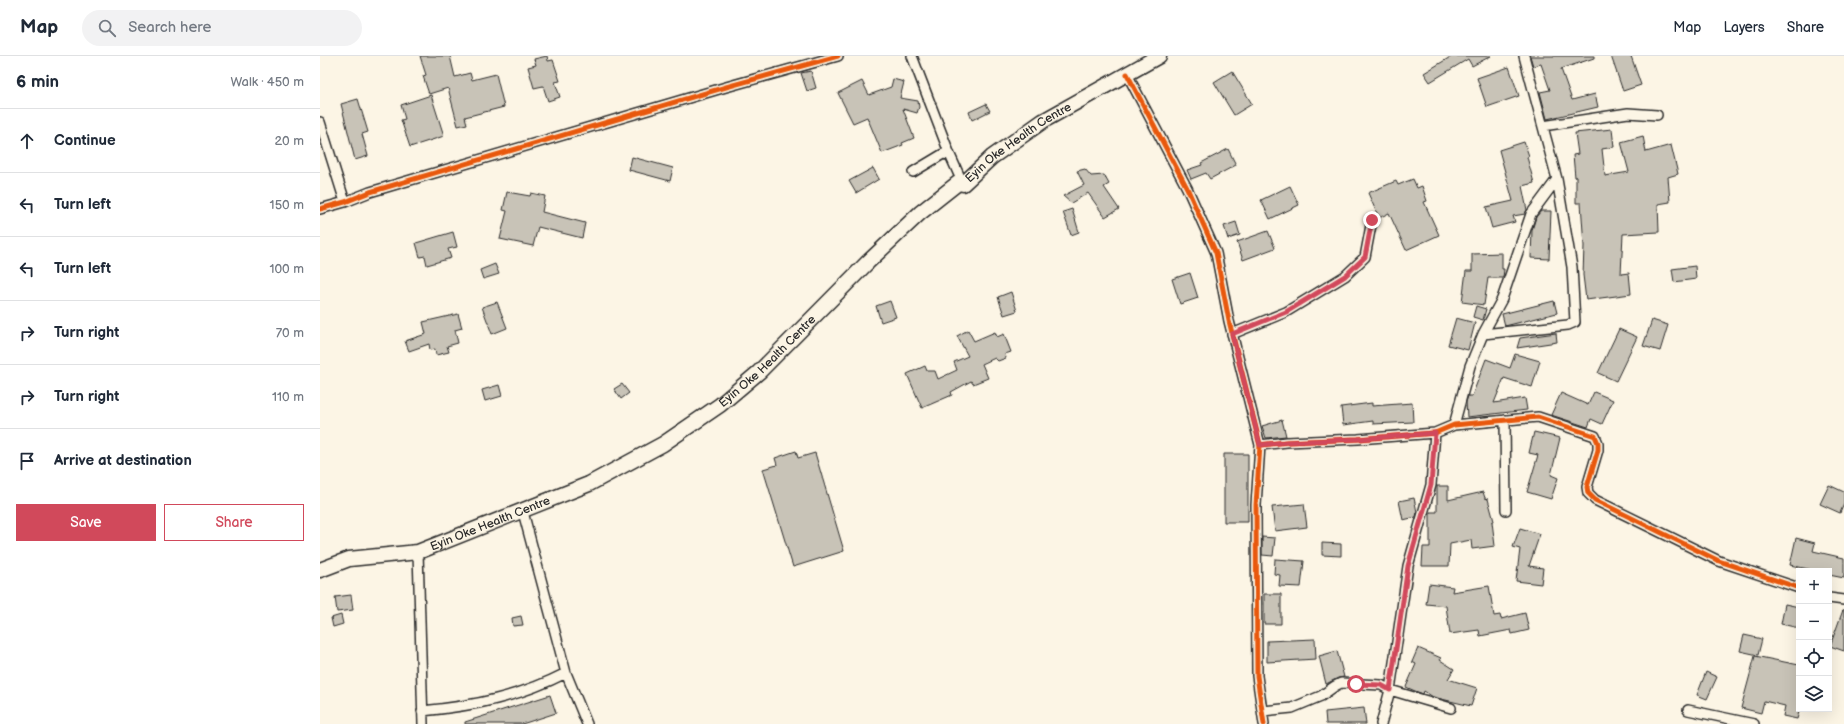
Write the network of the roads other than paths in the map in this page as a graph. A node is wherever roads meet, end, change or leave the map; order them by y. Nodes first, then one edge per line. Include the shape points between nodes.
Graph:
1 (838, 56) edge
2 (912, 56) edge
3 (1159, 56) edge
4 (1524, 56) edge
5 (1127, 74) junction
6 (1656, 114) dead end
7 (320, 122) edge
8 (1543, 126) junction
9 (950, 155) junction
10 (913, 172) dead end
11 (1557, 179) junction
12 (964, 184) junction
13 (345, 202) junction
14 (320, 209) edge
15 (1372, 220) dead end
16 (1232, 334) junction
17 (1483, 334) junction
18 (1504, 420) junction
19 (1454, 425) junction
20 (1435, 433) junction
21 (1260, 445) junction
22 (1506, 510) dead end
23 (523, 512) junction
24 (418, 552) junction
25 (320, 570) edge
26 (1796, 587) edge
27 (1832, 598) edge
28 (1844, 600) edge
29 (566, 672) junction
30 (1390, 690) junction
31 (1451, 708) dead end
32 (1688, 710) dead end
33 (422, 711) junction
34 (1263, 711) junction
35 (422, 724) edge
36 (587, 724) edge
37 (1264, 724) edge
38 (1381, 724) edge
39 (1754, 724) edge

1 - 13 street via 370,192
2 - 9 street
3 - 5 main road, Eyin Oke Health Centre
4 - 8 street
5 - 12 main road, Eyin Oke Health Centre via 1043,121 992,156
5 - 16 street via 1187,188 1216,253
6 - 8 street via 1628,113
7 - 13 street
8 - 11 street
9 - 10 street via 943,154
9 - 12 street
11 - 17 street via 1531,214 1502,299
11 - 17 street via 1572,267 1575,322 1568,325
12 - 23 main road, Eyin Oke Health Centre via 958,183 920,213 758,372 720,405 623,468
13 - 14 street
15 - 16 street via 1365,257 1345,276 1286,312
16 - 21 street
17 - 19 street via 1470,366
18 - 19 street
18 - 22 street
18 - 26 street via 1538,417 1595,436 1598,450 1587,487 1588,493 1595,500 1719,561
19 - 20 street
20 - 21 street
20 - 30 street via 1431,485 1408,566
21 - 34 street via 1256,505 1257,668
23 - 24 main road, Eyin Oke Health Centre
23 - 29 street
24 - 25 main road, Eyin Oke Health Centre via 349,559
24 - 33 street
27 - 28 street
29 - 33 street via 542,685 498,700 459,708
29 - 36 street
30 - 31 street
30 - 34 street via 1381,685 1341,683 1321,696 1292,708
30 - 38 street
32 - 39 street
33 - 35 street
34 - 37 street

